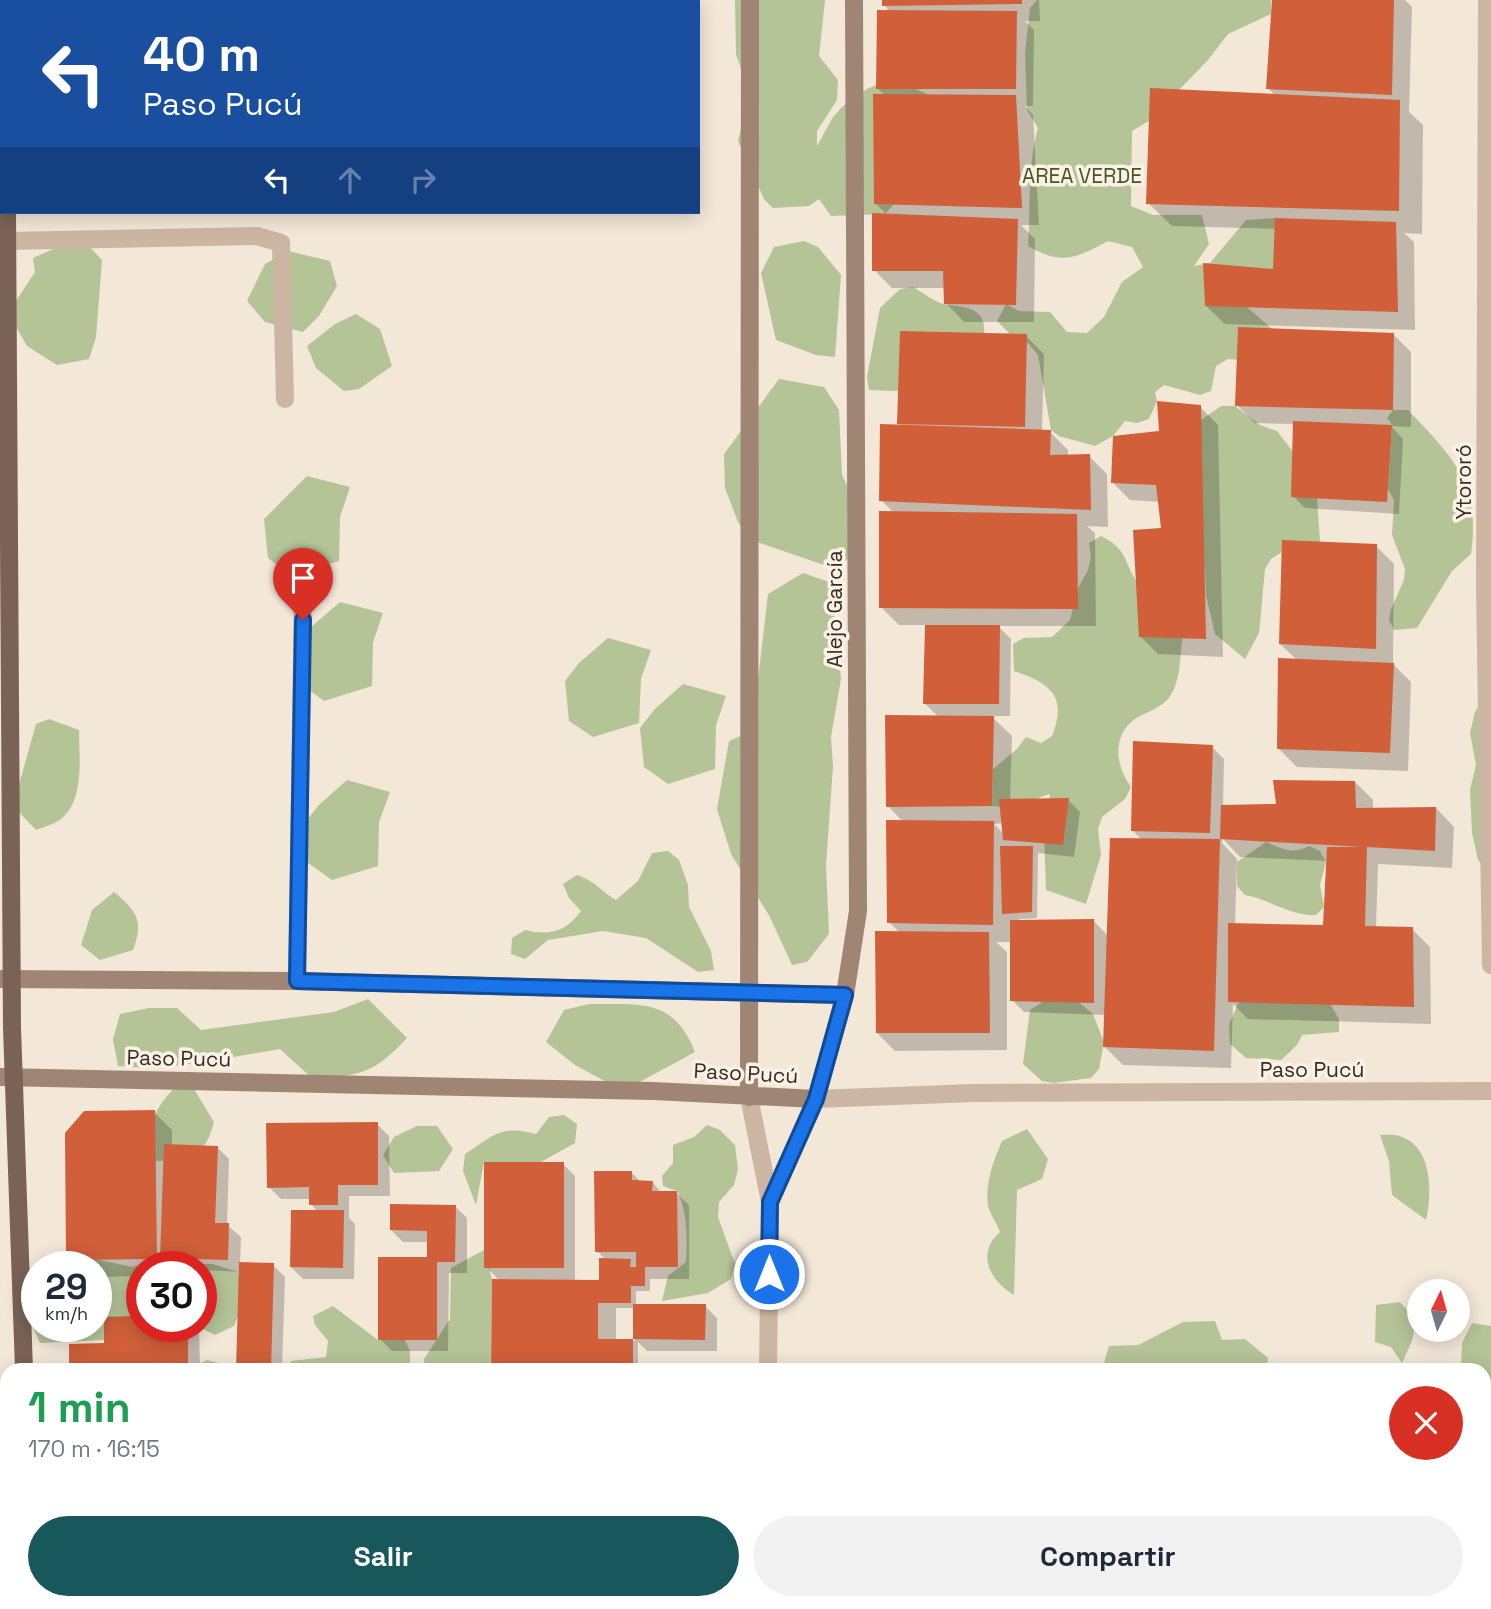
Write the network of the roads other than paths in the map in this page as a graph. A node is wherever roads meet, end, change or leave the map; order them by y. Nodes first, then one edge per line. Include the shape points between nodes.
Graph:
1 (750, 0) edge
2 (855, 0) edge
3 (1488, 0) edge
4 (6, 214) edge
5 (6, 241) junction
6 (285, 399) dead end
7 (1488, 587) edge
8 (303, 593) dead end
9 (6, 807) edge
10 (1491, 965) edge
11 (7, 979) edge
12 (297, 981) junction
13 (749, 994) junction
14 (845, 995) junction
15 (7, 1077) edge
16 (1491, 1091) edge
17 (749, 1097) junction
18 (816, 1099) junction
19 (770, 1202) junction
20 (24, 1363) edge
21 (768, 1363) edge

1 - 13 street, Alejo García
2 - 14 street, Alejo García via 858,911
3 - 7 street, Ytororó
4 - 5 main road
5 - 6 street via 257,236 281,243
5 - 9 main road
7 - 10 street, Ytororó
8 - 12 street
9 - 11 main road
11 - 12 street
11 - 15 main road
12 - 13 street
13 - 14 street
13 - 17 street, Alejo García
14 - 18 street, Alejo García
15 - 17 street, Paso Pucú
15 - 20 main road
16 - 18 street, Paso Pucú via 973,1093
17 - 18 street, Paso Pucú
17 - 19 street, Alejo García
18 - 19 street, Alejo García
19 - 21 street, Alejo García

